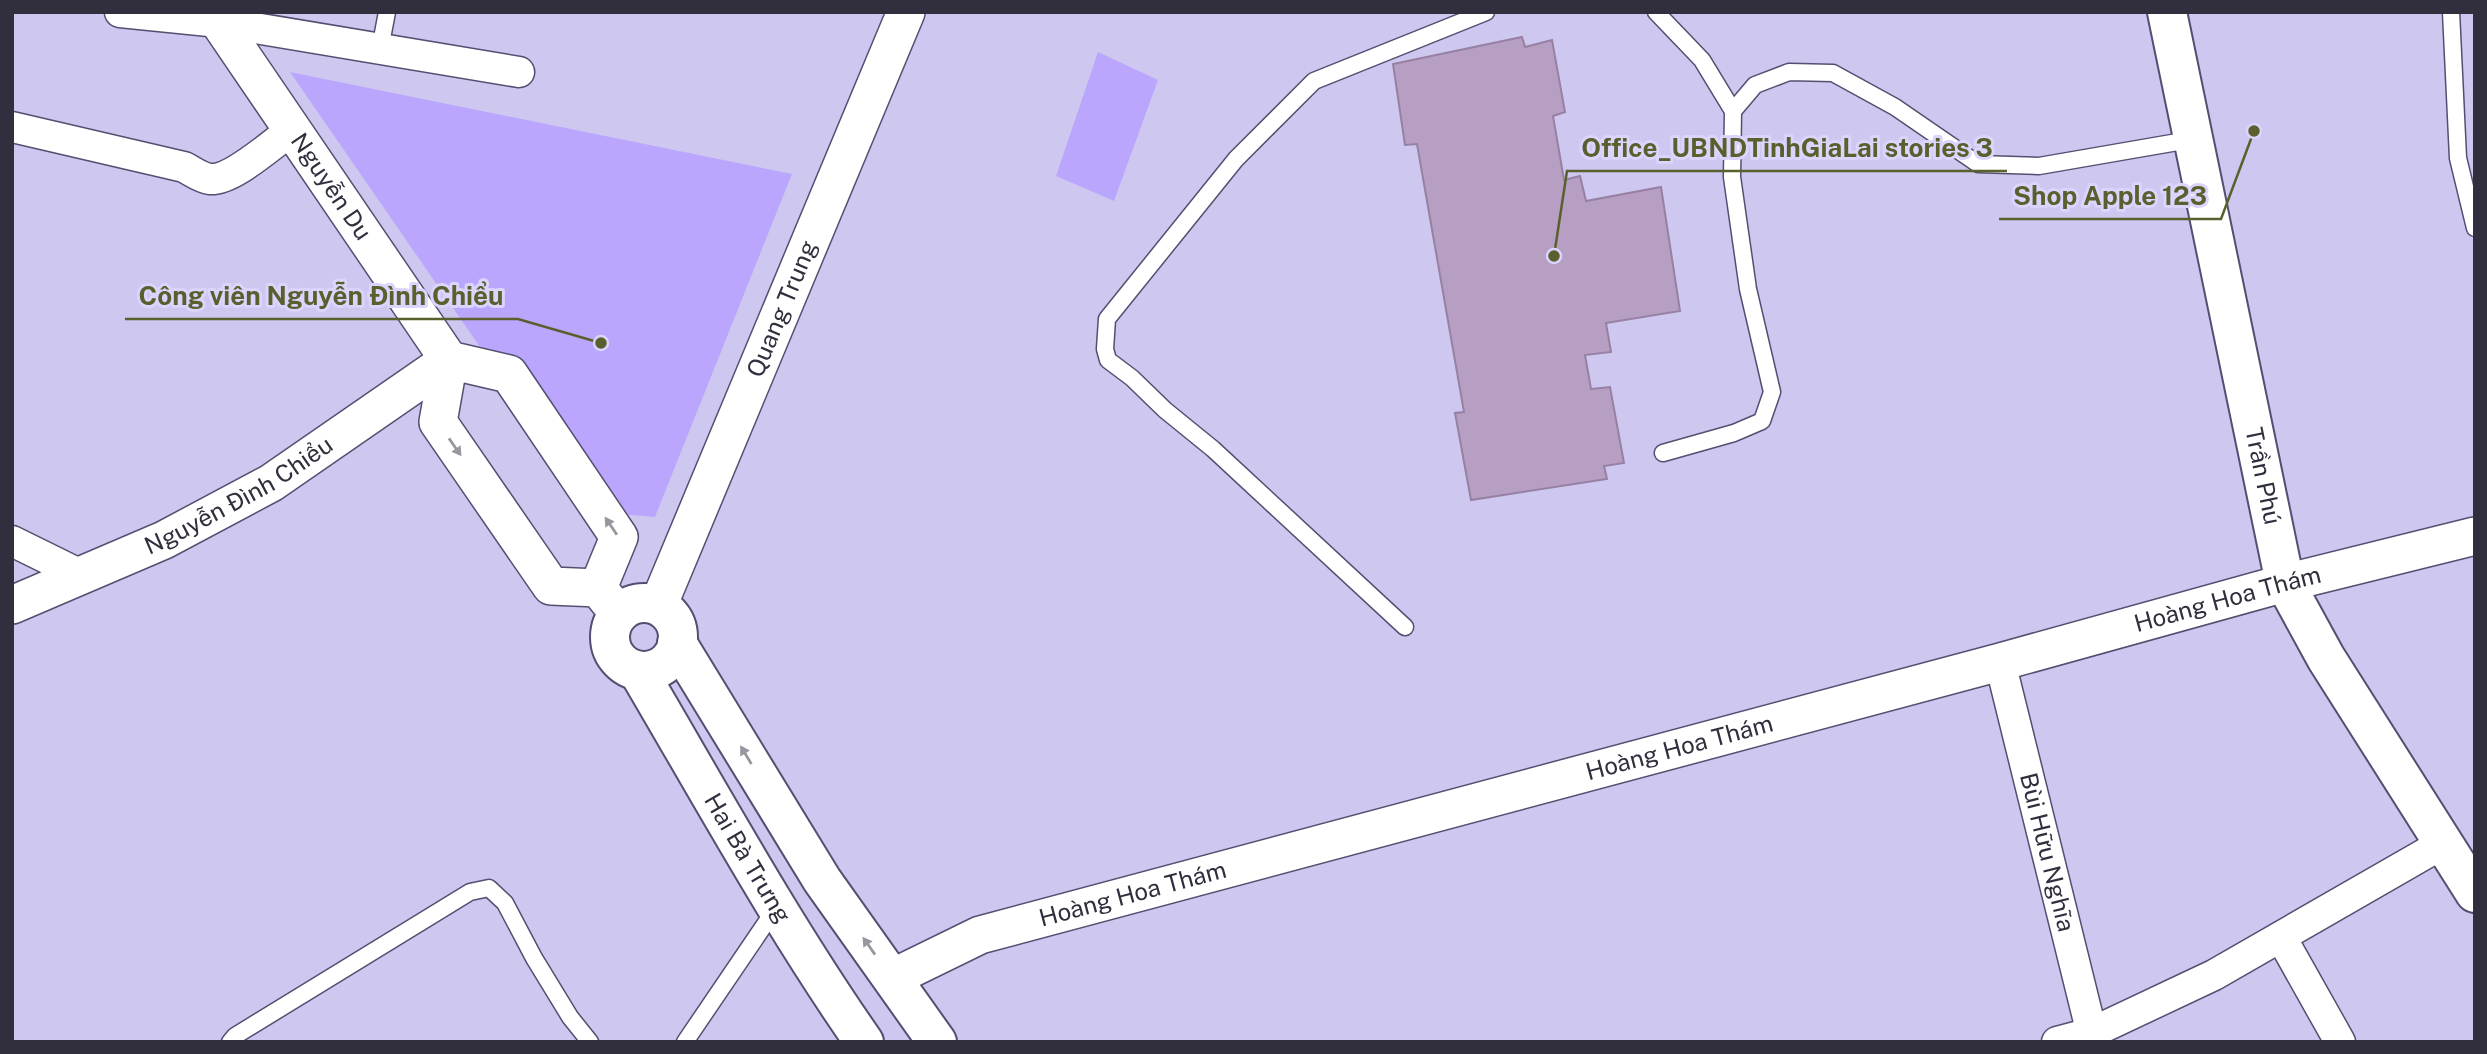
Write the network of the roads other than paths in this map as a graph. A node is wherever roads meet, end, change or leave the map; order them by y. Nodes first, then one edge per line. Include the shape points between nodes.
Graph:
1 (120, 12) edge
2 (387, 12) edge
3 (906, 12) edge
4 (1486, 12) edge
5 (1657, 12) edge
6 (2167, 12) edge
7 (2451, 12) edge
8 (217, 17) edge
9 (380, 49) junction
10 (519, 72) dead end
11 (1733, 111) junction
12 (12, 127) edge
13 (292, 130) junction
14 (2195, 139) junction
15 (2475, 228) edge
16 (449, 360) junction
17 (1663, 453) dead end
18 (2475, 536) edge
19 (12, 541) edge
20 (83, 576) junction
21 (2285, 583) junction
22 (608, 601) junction
23 (12, 605) edge
24 (658, 606) junction
25 (1405, 627) dead end
26 (677, 643) junction
27 (2000, 662) junction
28 (638, 671) junction
29 (2442, 844) junction
30 (822, 880) junction
31 (2475, 893) edge
32 (777, 906) junction
33 (2281, 937) junction
34 (892, 978) junction
35 (835, 1001) junction
36 (2093, 1037) edge
37 (230, 1042) edge
38 (590, 1042) edge
39 (685, 1042) edge
40 (864, 1042) edge
41 (937, 1042) edge
42 (2057, 1042) edge
43 (2340, 1042) edge

1 - 8 street
2 - 9 lane
3 - 24 street, Quang Trung
4 - 25 lane via 1314,81 1236,159 1107,319 1105,334 1108,360 1213,449
5 - 11 lane via 1702,60
6 - 14 main road, Trần Phú
7 - 15 lane via 2458,158
8 - 9 street
8 - 13 street, Nguyễn Du
9 - 10 street
11 - 14 lane via 1755,85 1789,72 1833,73 1895,107 1978,164 2039,166
11 - 17 lane via 1732,177 1748,289 1772,392 1762,421
12 - 13 street via 184,167 206,179 228,176
13 - 16 street, Nguyễn Du
14 - 21 main road, Trần Phú
16 - 20 street, Nguyễn Đình Chiểu via 271,483 164,540
16 -> 22 street via 438,422 551,586
22 -> 16 street via 619,537 509,374
18 - 21 street, Hoàng Hoa Thám
19 - 20 street
20 - 23 street, Nguyễn Đình Chiểu
21 - 27 street, Hoàng Hoa Thám
21 - 29 main road, Trần Phú via 2326,658
22 - 24 main road
22 - 28 main road via 614,653
24 - 26 main road via 674,621
26 - 28 main road via 668,662
30 -> 26 main road
27 - 34 street, Hoàng Hoa Thám via 979,935
27 - 36 street, Bùi Hữu Nghĩa
28 - 32 main road, Hai Bà Trưng
29 - 31 main road, Trần Phú
29 - 33 street
30 - 32 main road
34 -> 30 main road
32 - 35 main road, Hai Bà Trưng
32 - 39 lane
33 - 36 street
33 - 43 street
34 - 35 main road
34 - 41 main road
35 - 40 main road, Hai Bà Trưng
36 - 42 street
37 - 38 lane via 470,892 489,888 505,903 570,1017

